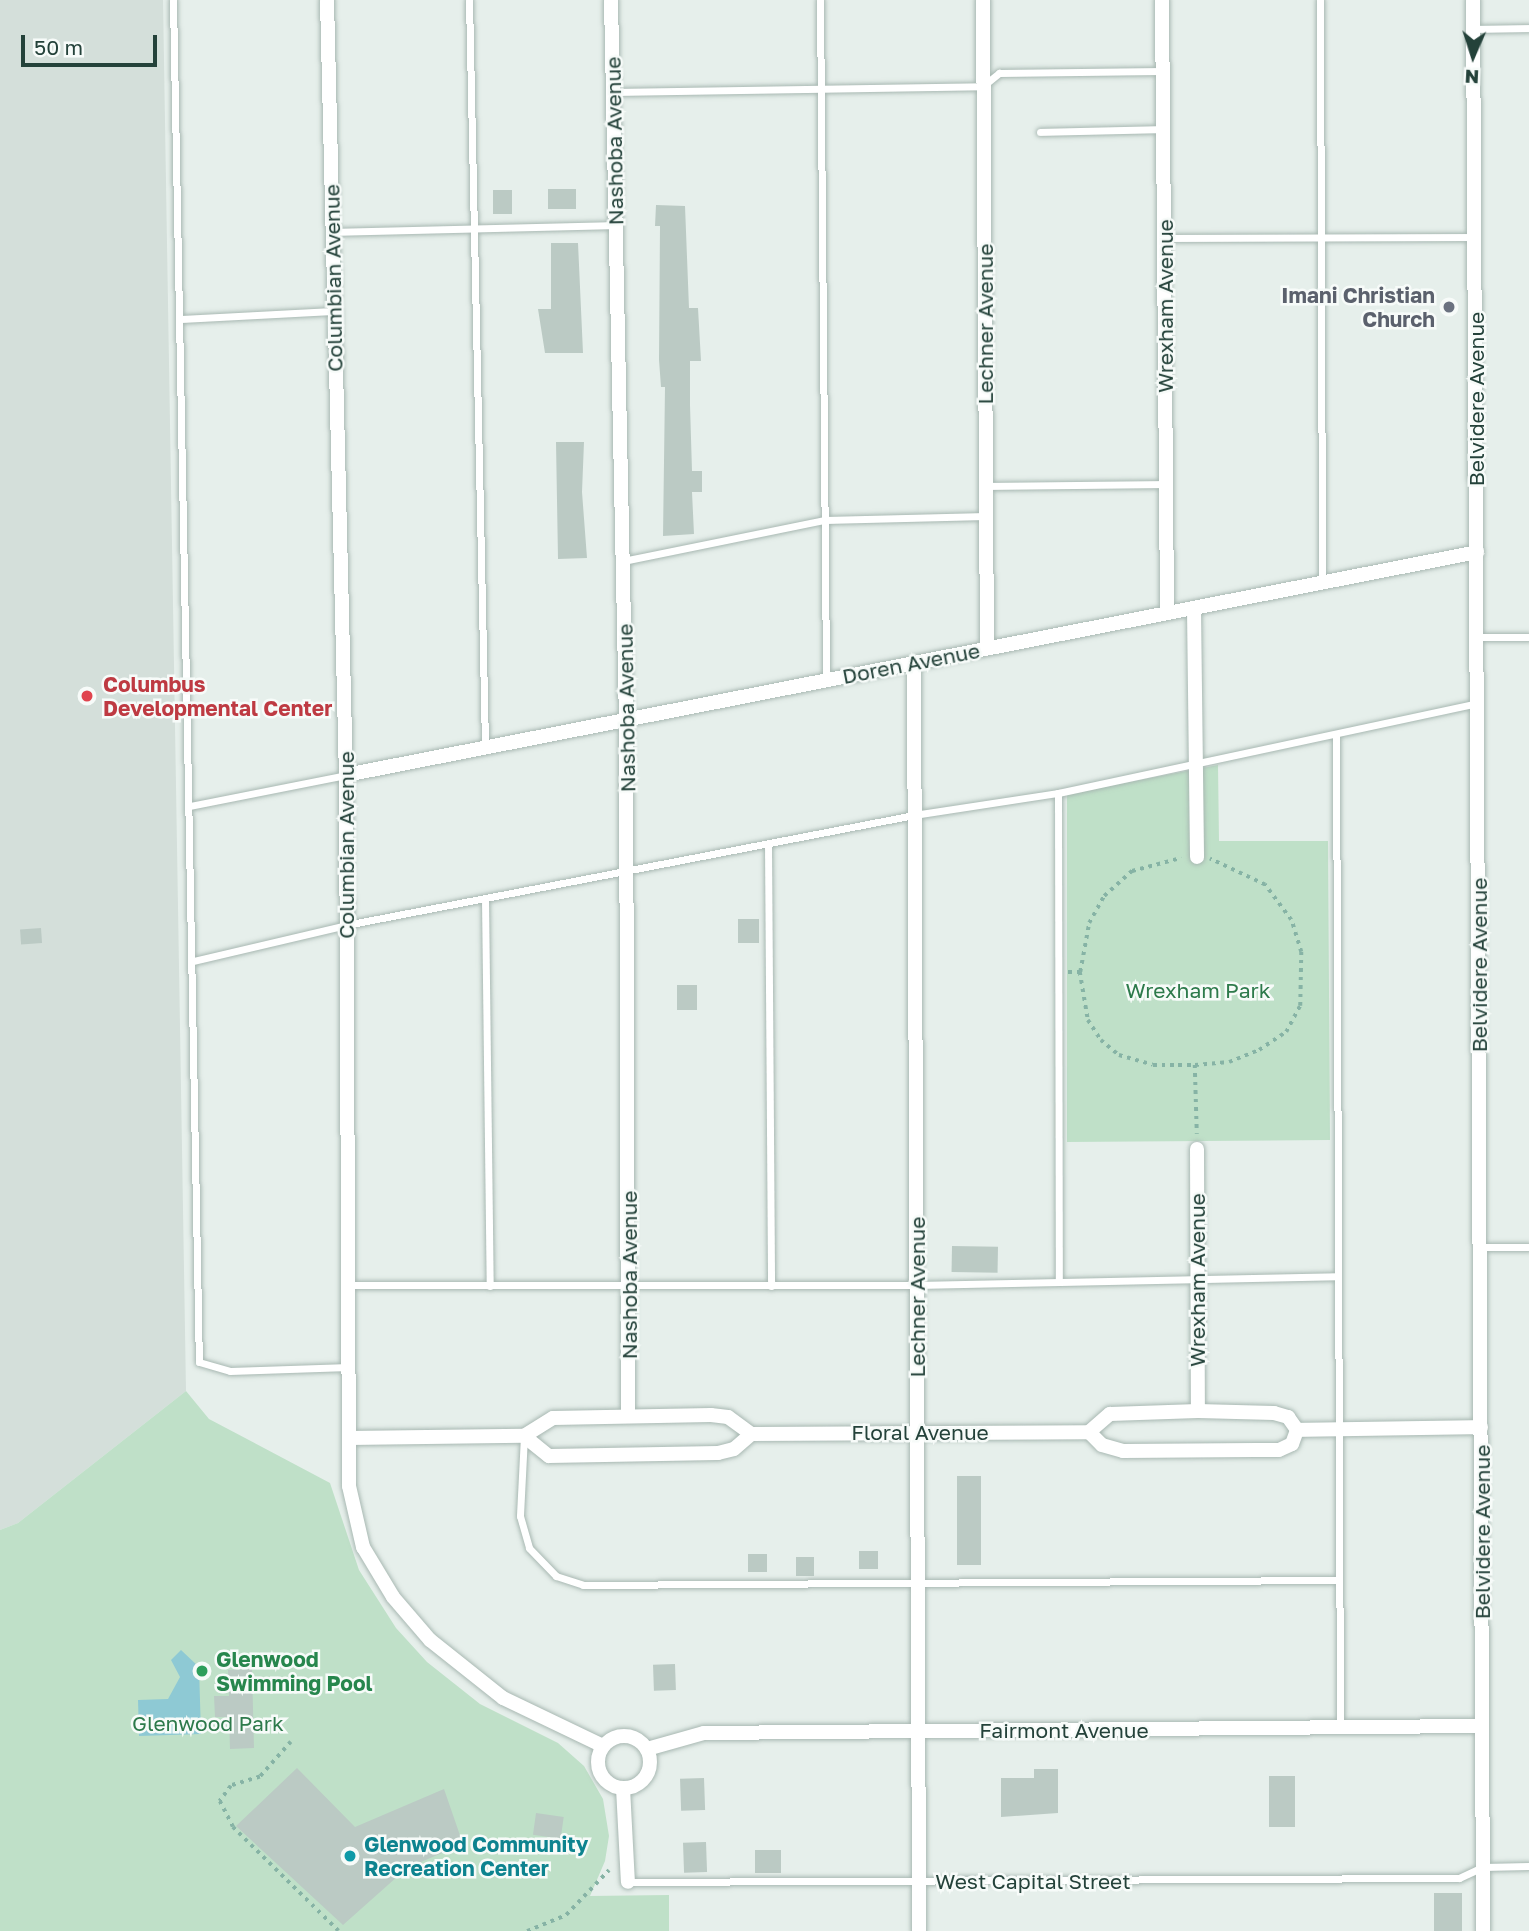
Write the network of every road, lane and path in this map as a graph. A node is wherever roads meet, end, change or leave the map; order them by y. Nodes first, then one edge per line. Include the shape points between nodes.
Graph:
1 (173, 0) edge
2 (327, 0) edge
3 (469, 0) edge
4 (611, 0) edge
5 (820, 0) edge
6 (983, 0) edge
7 (1162, 0) edge
8 (1320, 0) edge
9 (1473, 0) edge
10 (1529, 28) edge
11 (1473, 29) junction
12 (1163, 71) junction
13 (983, 86) junction
14 (821, 87) junction
15 (613, 92) junction
16 (1164, 129) junction
17 (1041, 131) dead end
18 (616, 225) junction
19 (474, 227) junction
20 (332, 232) junction
21 (1321, 237) junction
22 (1475, 237) junction
23 (1164, 238) junction
24 (334, 311) junction
25 (180, 319) junction
26 (1166, 484) junction
27 (986, 486) junction
28 (986, 516) junction
29 (825, 520) junction
30 (1477, 552) junction
31 (622, 561) junction
32 (1322, 583) junction
33 (1194, 609) junction
34 (1167, 613) junction
35 (1479, 637) junction
36 (1529, 637) edge
37 (987, 648) junction
38 (914, 663) junction
39 (826, 680) junction
40 (1477, 704) junction
41 (626, 720) junction
42 (1336, 734) junction
43 (485, 748) junction
44 (1198, 760) junction
45 (346, 775) junction
46 (1058, 793) junction
47 (190, 806) junction
48 (914, 815) junction
49 (768, 844) junction
50 (1197, 857) junction
51 (628, 873) junction
52 (485, 899) junction
53 (346, 925) junction
54 (193, 961) junction
55 (1059, 972) junction
56 (1080, 972) junction
57 (1195, 1065) junction
58 (1197, 1149) joint
59 (1481, 1247) junction
60 (1529, 1247) edge
61 (1337, 1276) junction
62 (1197, 1278) junction
63 (1059, 1282) junction
64 (349, 1285) junction
65 (916, 1285) junction
66 (490, 1286) junction
67 (771, 1286) junction
68 (629, 1287) junction
69 (349, 1367) junction
70 (1198, 1412) junction
71 (628, 1416) junction
72 (1482, 1427) junction
73 (1337, 1429) junction
74 (1297, 1430) junction
75 (1089, 1432) junction
76 (917, 1433) junction
77 (751, 1434) junction
78 (524, 1436) junction
79 (349, 1437) junction
80 (1338, 1580) junction
81 (917, 1585) junction
82 (1482, 1726) junction
83 (1340, 1729) junction
84 (918, 1731) junction
85 (291, 1742) dead end
86 (603, 1746) junction
87 (647, 1749) junction
88 (623, 1788) junction
89 (1529, 1866) edge
90 (1483, 1867) junction
91 (609, 1870) dead end
92 (628, 1882) joint
93 (919, 1882) junction
94 (339, 1931) edge
95 (527, 1931) edge
96 (919, 1931) edge
97 (1483, 1931) edge

1 - 25 lane
2 - 20 street, Columbian Avenue
3 - 19 lane
4 - 15 street, Nashoba Avenue
5 - 14 lane
6 - 13 street, Lechner Avenue
7 - 12 street, Wrexham Avenue
8 - 21 lane
9 - 11 street, Belvidere Avenue
10 - 11 lane
11 - 22 street, Belvidere Avenue
12 - 13 lane via 999,73
12 - 16 street, Wrexham Avenue
13 - 14 lane
13 - 27 street, Lechner Avenue
14 - 15 lane
14 - 29 lane
15 - 18 street, Nashoba Avenue
16 - 17 lane
16 - 23 street, Wrexham Avenue
18 - 19 lane
18 - 31 street, Nashoba Avenue
19 - 20 lane
19 - 43 lane
20 - 24 street, Columbian Avenue
21 - 22 lane
21 - 23 lane
21 - 32 lane
22 - 30 street, Belvidere Avenue
23 - 26 street, Wrexham Avenue
24 - 25 lane
24 - 45 street, Columbian Avenue
25 - 47 lane
26 - 27 lane
26 - 34 street, Wrexham Avenue
27 - 28 street, Lechner Avenue
28 - 29 lane
28 - 37 street, Lechner Avenue
29 - 31 lane
29 - 39 lane
30 - 32 street, Doren Avenue
30 - 35 street, Belvidere Avenue
31 - 41 street, Nashoba Avenue
32 - 33 street, Doren Avenue
33 - 34 street, Doren Avenue
33 - 44 street
34 - 37 street, Doren Avenue
35 - 36 lane
35 - 40 street, Belvidere Avenue
37 - 38 street, Doren Avenue
38 - 39 street, Doren Avenue
38 - 48 street, Lechner Avenue
39 - 41 street, Doren Avenue
40 - 42 lane
40 - 59 street, Belvidere Avenue
41 - 43 street, Doren Avenue
41 - 51 street, Nashoba Avenue
42 - 44 lane
42 - 61 lane
43 - 45 street, Doren Avenue
44 - 46 lane
44 - 50 street
45 - 47 lane
45 - 53 street, Columbian Avenue
46 - 48 lane
46 - 55 lane
47 - 54 lane
48 - 49 lane
48 - 65 street, Lechner Avenue
49 - 51 lane
49 - 67 lane
50 - 56 path via 1142,867 1104,896 1089,923
50 - 57 path via 1234,868 1265,885 1291,920 1301,952 1300,1006 1286,1032 1259,1051 1229,1062
51 - 52 lane
51 - 68 street, Nashoba Avenue
52 - 53 lane
52 - 66 lane
53 - 54 lane
53 - 64 street, Columbian Avenue
54 - 69 lane via 199,1362 230,1371
55 - 56 path
55 - 63 lane
56 - 57 path via 1088,1020 1101,1040 1119,1055 1153,1065
57 - 58 path
58 - 62 street, Wrexham Avenue
59 - 60 lane
59 - 72 street, Belvidere Avenue
61 - 62 lane
61 - 73 lane
62 - 63 lane
62 - 70 street, Wrexham Avenue
63 - 65 lane
64 - 66 lane
64 - 69 street, Columbian Avenue
65 - 67 lane
65 - 76 street, Lechner Avenue
66 - 68 lane
67 - 68 lane
68 - 71 street, Nashoba Avenue
69 - 79 street, Columbian Avenue
70 - 74 street via 1274,1413 1288,1418
70 - 75 street via 1110,1414
71 - 77 street via 711,1415 728,1418
71 - 78 street via 553,1418
72 - 73 street
72 - 82 street, Belvidere Avenue
73 - 74 street
73 - 80 lane
74 - 75 street via 1292,1444 1279,1450 1123,1451 1101,1445
75 - 76 street, Floral Avenue
76 - 77 street, Floral Avenue
76 - 81 street, Lechner Avenue
77 - 78 street via 734,1449 718,1453 549,1456
78 - 79 street
78 - 81 lane via 520,1516 529,1548 556,1576 583,1585
79 - 86 street via 349,1486 363,1548 393,1597 430,1640 503,1698
80 - 81 lane
80 - 83 lane
81 - 84 street, Lechner Avenue
82 - 83 street, Fairmont Avenue
82 - 90 street, Belvidere Avenue
83 - 84 street, Fairmont Avenue
84 - 87 street, Fairmont Avenue via 704,1733
84 - 93 street, Lechner Avenue
85 - 94 path via 260,1777 231,1786 220,1801 233,1827
86 - 87 street via 626,1735
86 - 88 street via 599,1769 608,1782
87 - 88 street via 648,1771 638,1784
88 - 92 street, West Capital Street
89 - 90 lane, West Capital Street
90 - 93 lane, West Capital Street via 1459,1878
90 - 97 street, Belvidere Avenue
91 - 95 path via 566,1915
92 - 93 lane, West Capital Street
93 - 96 street, Lechner Avenue

